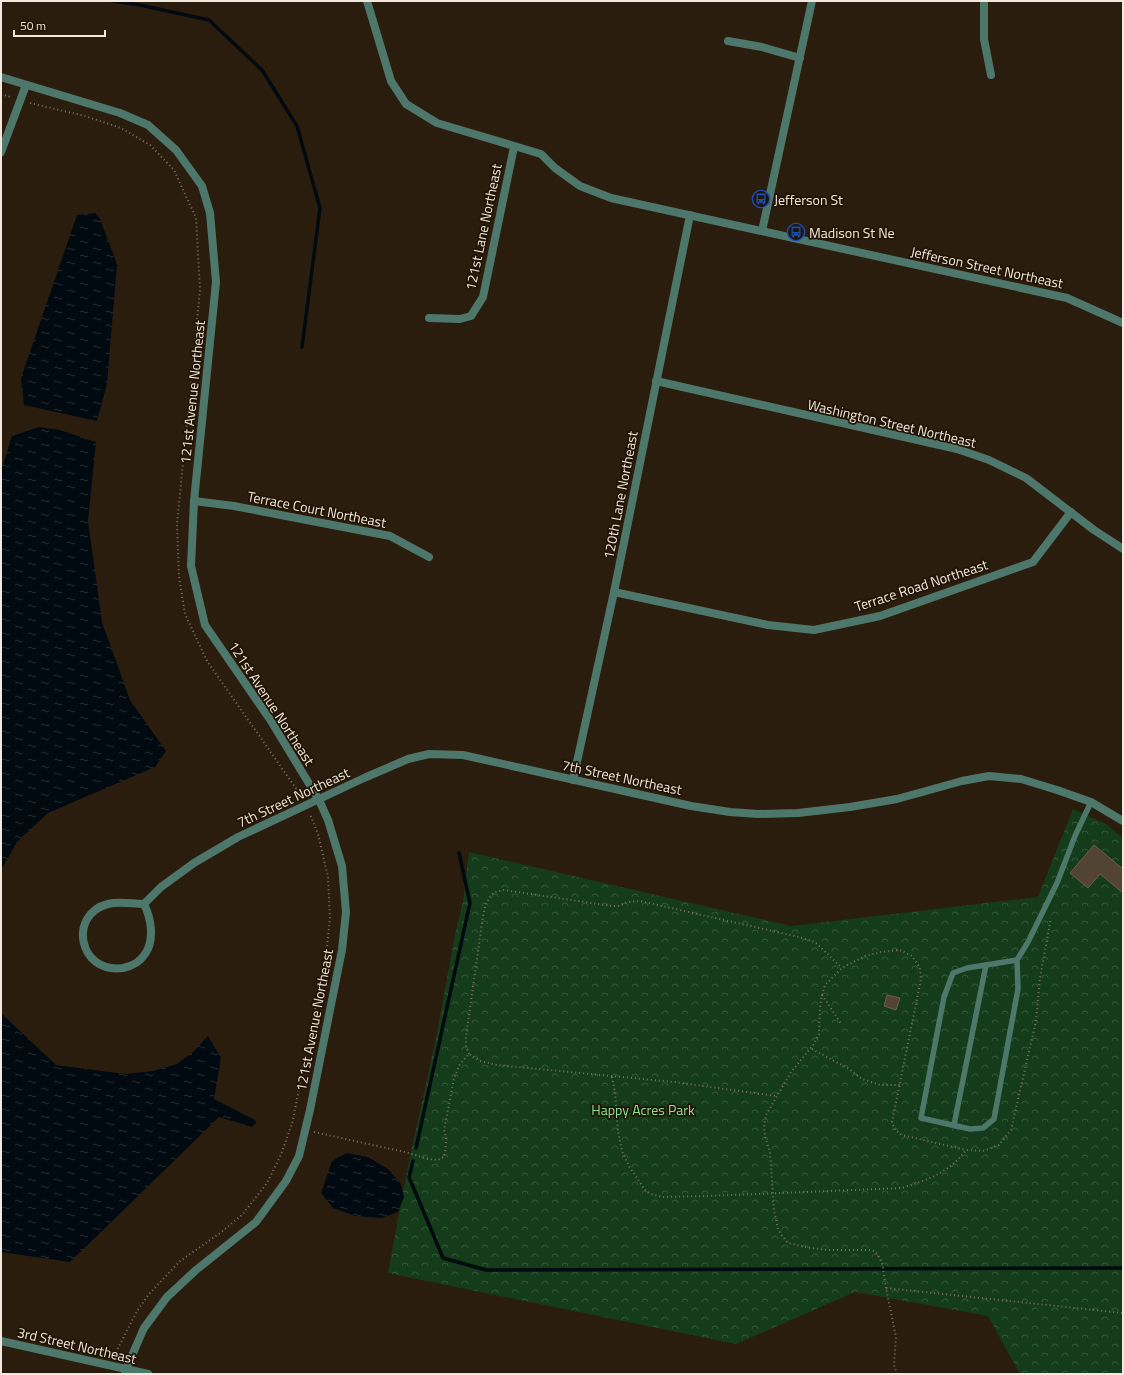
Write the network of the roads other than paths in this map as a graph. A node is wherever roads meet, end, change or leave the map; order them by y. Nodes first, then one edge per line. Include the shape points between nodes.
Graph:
1 (367, 1) edge
2 (812, 1) edge
3 (984, 1) edge
4 (728, 41) dead end
5 (800, 58) junction
6 (991, 75) dead end
7 (1, 77) edge
8 (26, 85) junction
9 (514, 147) junction
10 (1, 152) edge
11 (690, 215) junction
12 (762, 231) junction
13 (429, 318) dead end
14 (1123, 323) edge
15 (656, 381) junction
16 (194, 501) junction
17 (1071, 512) junction
18 (1123, 548) edge
19 (429, 557) dead end
20 (614, 592) junction
21 (573, 780) junction
22 (319, 800) junction
23 (1091, 802) junction
24 (1123, 821) edge
25 (144, 904) junction
26 (1017, 960) junction
27 (986, 965) junction
28 (954, 1125) junction
29 (1, 1341) edge
30 (125, 1371) edge
31 (148, 1374) edge

1 - 9 street, Jefferson Street Northeast via 391,81 406,104 437,123
2 - 5 street
3 - 6 street via 984,39
4 - 5 street
5 - 12 street
7 - 8 street
8 - 10 street
8 - 16 street, 121st Avenue Northeast via 120,113 148,125 176,150 202,186 210,213 216,282
9 - 11 street, Jefferson Street Northeast via 541,154 580,186 605,195
9 - 13 street, 121st Lane Northeast via 483,297 471,316 452,319
11 - 12 street, Jefferson Street Northeast
11 - 15 street, 120th Lane Northeast
12 - 14 street, Jefferson Street Northeast via 1066,298
15 - 17 street, Washington Street Northeast via 957,449 989,460 1026,478
15 - 20 street, 120th Lane Northeast
16 - 19 street, Terrace Court Northeast via 234,506 390,536
16 - 22 street, 121st Avenue Northeast via 191,566 205,625 271,721
17 - 18 street, Washington Street Northeast
17 - 20 street, Terrace Road Northeast via 1033,562 880,616 814,630 768,625
20 - 21 street, 120th Lane Northeast
21 - 22 street, 7th Street Northeast via 463,755 429,754 408,759
21 - 23 street, 7th Street Northeast via 692,806 758,814 798,813 850,807 897,799 989,776 1021,779
22 - 25 street, 7th Street Northeast via 238,837 194,863
22 - 30 street, 121st Avenue Northeast via 342,866 346,912 339,965 299,1156 286,1180 256,1222 167,1297 144,1328
23 - 24 street, 7th Street Northeast
23 - 26 lane via 1057,883
25 - 25 street via 106,904 93,911 86,919 83,940 87,953 98,965 113,969 127,967 139,962 147,952 150,940 148,913
26 - 27 lane
26 - 28 lane via 1018,990 994,1119 983,1128 970,1129
27 - 28 lane
27 - 28 lane via 953,973 944,997 921,1118
29 - 30 street, 3rd Street Northeast via 109,1365
30 - 31 street, 3rd Street Northeast

